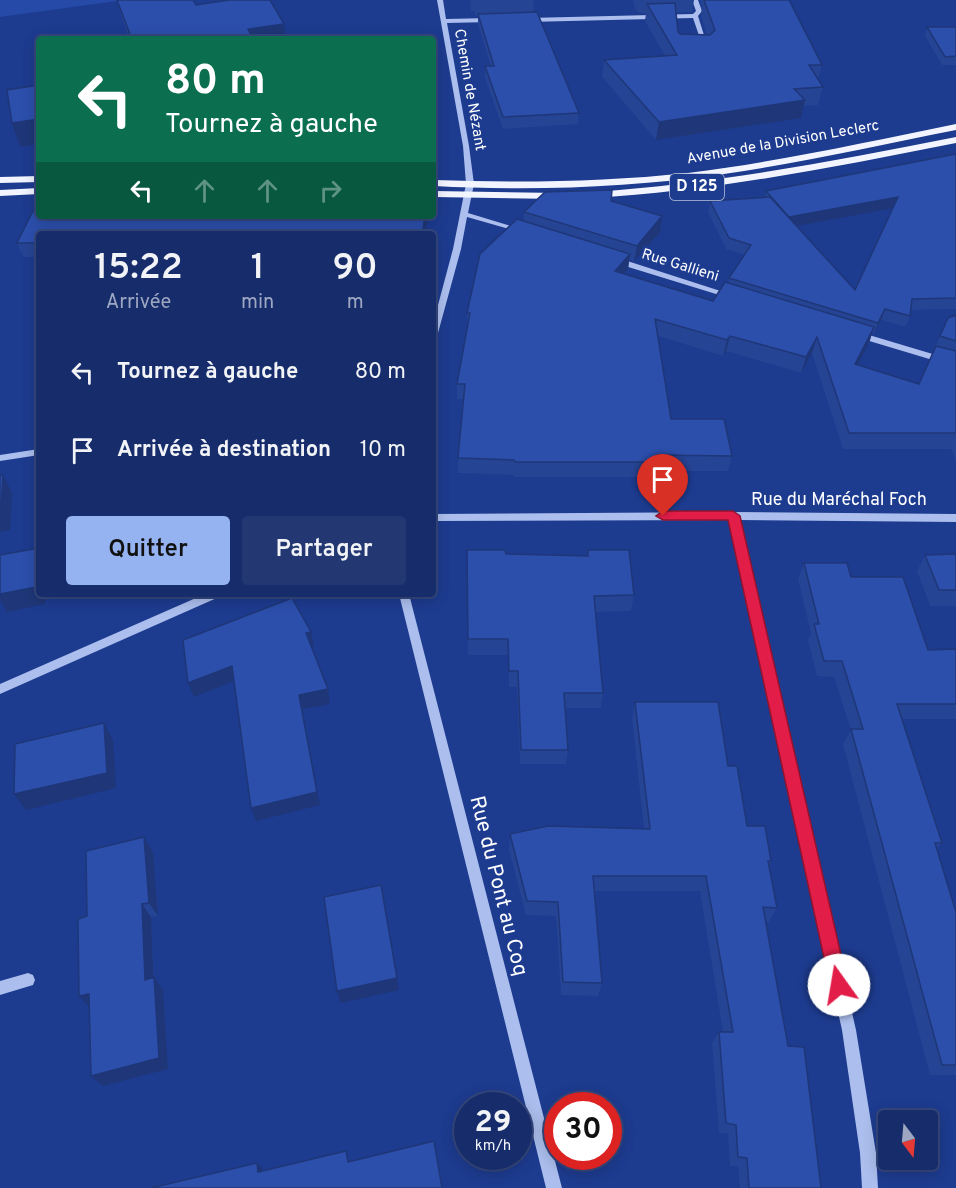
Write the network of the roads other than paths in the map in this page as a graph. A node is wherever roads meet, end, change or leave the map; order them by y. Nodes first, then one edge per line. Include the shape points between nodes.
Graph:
1 (440, 0) edge
2 (695, 0) edge
3 (695, 16) junction
4 (678, 18) junction
5 (502, 20) edge
6 (525, 20) edge
7 (444, 21) junction
8 (678, 28) edge
9 (698, 48) edge
10 (956, 127) edge
11 (956, 140) edge
12 (36, 179) edge
13 (0, 180) edge
14 (436, 183) edge
15 (469, 190) junction
16 (36, 191) edge
17 (0, 193) edge
18 (436, 194) edge
19 (465, 214) junction
20 (534, 235) edge
21 (603, 256) edge
22 (740, 298) edge
23 (436, 325) edge
24 (854, 333) edge
25 (956, 364) edge
26 (36, 452) edge
27 (0, 458) edge
28 (733, 516) junction
29 (436, 518) edge
30 (956, 518) edge
31 (208, 597) edge
32 (405, 597) edge
33 (0, 689) edge
34 (28, 980) dead end
35 (0, 988) edge
36 (554, 1188) edge
37 (870, 1188) edge

1 - 7 street, Chemin de Nézant
2 - 3 street via 699,11
3 - 4 street
3 - 9 street via 707,48
4 - 6 street
4 - 8 street
5 - 7 street
7 - 15 street, Chemin de Nézant via 466,146
10 - 15 main road, Avenue de la Division Leclerc / D 125 via 723,171
11 - 15 main road, Avenue de la Division Leclerc / D 125 via 771,177 664,190 571,196
12 - 13 main road
14 - 15 main road, Avenue de la Division Leclerc / D 125
15 - 18 main road, Avenue de la Division Leclerc / D 125
15 - 19 street, Chemin de Nézant
16 - 17 main road
19 - 20 street
19 - 23 street, Chemin de Nézant
21 - 22 street, Rue Gallieni
24 - 25 street
26 - 27 street
28 - 29 street, Rue du Maréchal Foch
28 - 30 street, Rue du Maréchal Foch
28 - 37 street via 849,1030
31 - 33 street
32 - 36 street, Rue du Pont au Coq
34 - 35 street

